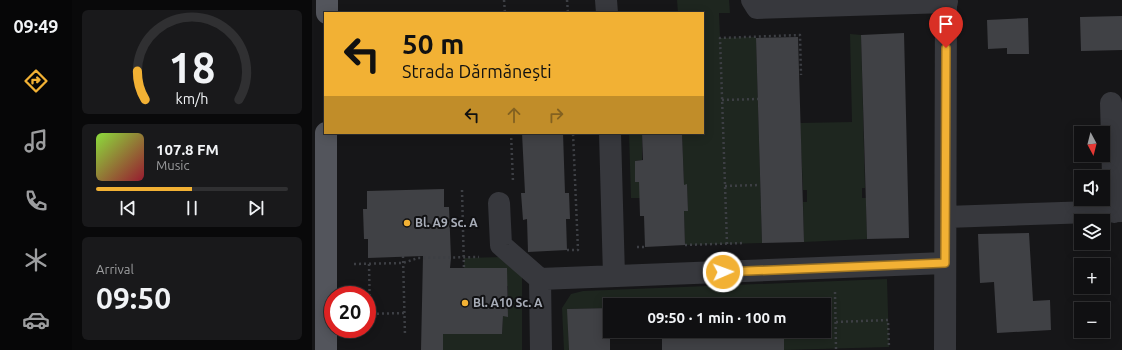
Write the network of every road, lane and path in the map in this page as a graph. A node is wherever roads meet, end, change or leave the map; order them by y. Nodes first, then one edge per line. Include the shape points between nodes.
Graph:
1 (327, 0) edge
2 (504, 0) edge
3 (567, 0) edge
4 (606, 0) edge
5 (752, 0) edge
6 (946, 1) edge
7 (327, 12) edge
8 (505, 12) edge
9 (568, 12) edge
10 (606, 12) edge
11 (801, 75) dead end
12 (758, 99) dead end
13 (722, 100) junction
14 (1111, 103) dead end
15 (326, 134) edge
16 (511, 134) edge
17 (573, 134) edge
18 (610, 134) edge
19 (760, 185) dead end
20 (513, 186) dead end
21 (725, 186) junction
22 (462, 190) dead end
23 (499, 203) dead end
24 (319, 209) edge
25 (1118, 212) edge
26 (946, 217) junction
27 (748, 243) dead end
28 (727, 244) junction
29 (686, 245) dead end
30 (567, 250) dead end
31 (403, 256) dead end
32 (480, 257) dead end
33 (464, 258) junction
34 (403, 263) junction
35 (945, 263) junction
36 (354, 264) dead end
37 (369, 264) junction
38 (464, 269) dead end
39 (614, 276) junction
40 (540, 278) junction
41 (369, 286) edge
42 (835, 288) dead end
43 (404, 313) junction
44 (376, 314) edge
45 (836, 322) junction
46 (405, 336) dead end
47 (889, 347) dead end
48 (836, 349) edge
49 (326, 350) edge
50 (541, 350) edge
51 (945, 350) edge

1 - 7 main road
2 - 8 path
3 - 9 path
4 - 10 street
5 - 6 street via 757,8
6 - 26 street
11 - 13 path via 800,35 720,38
12 - 13 path
13 - 21 path
14 - 25 street
15 - 24 main road
16 - 20 path
17 - 30 path via 578,250
18 - 39 street
19 - 21 path
21 - 28 path
22 - 33 path
23 - 40 street via 501,245
24 - 49 main road
25 - 26 street
26 - 35 street
27 - 28 path
28 - 29 path
31 - 34 path
32 - 33 path
33 - 34 path via 418,258
33 - 38 path
34 - 37 path
34 - 43 path
35 - 39 street
35 - 51 street
36 - 37 path
37 - 41 path
39 - 40 street
40 - 50 street
42 - 45 path
43 - 44 path
43 - 46 path
45 - 47 path via 888,320
45 - 48 path

